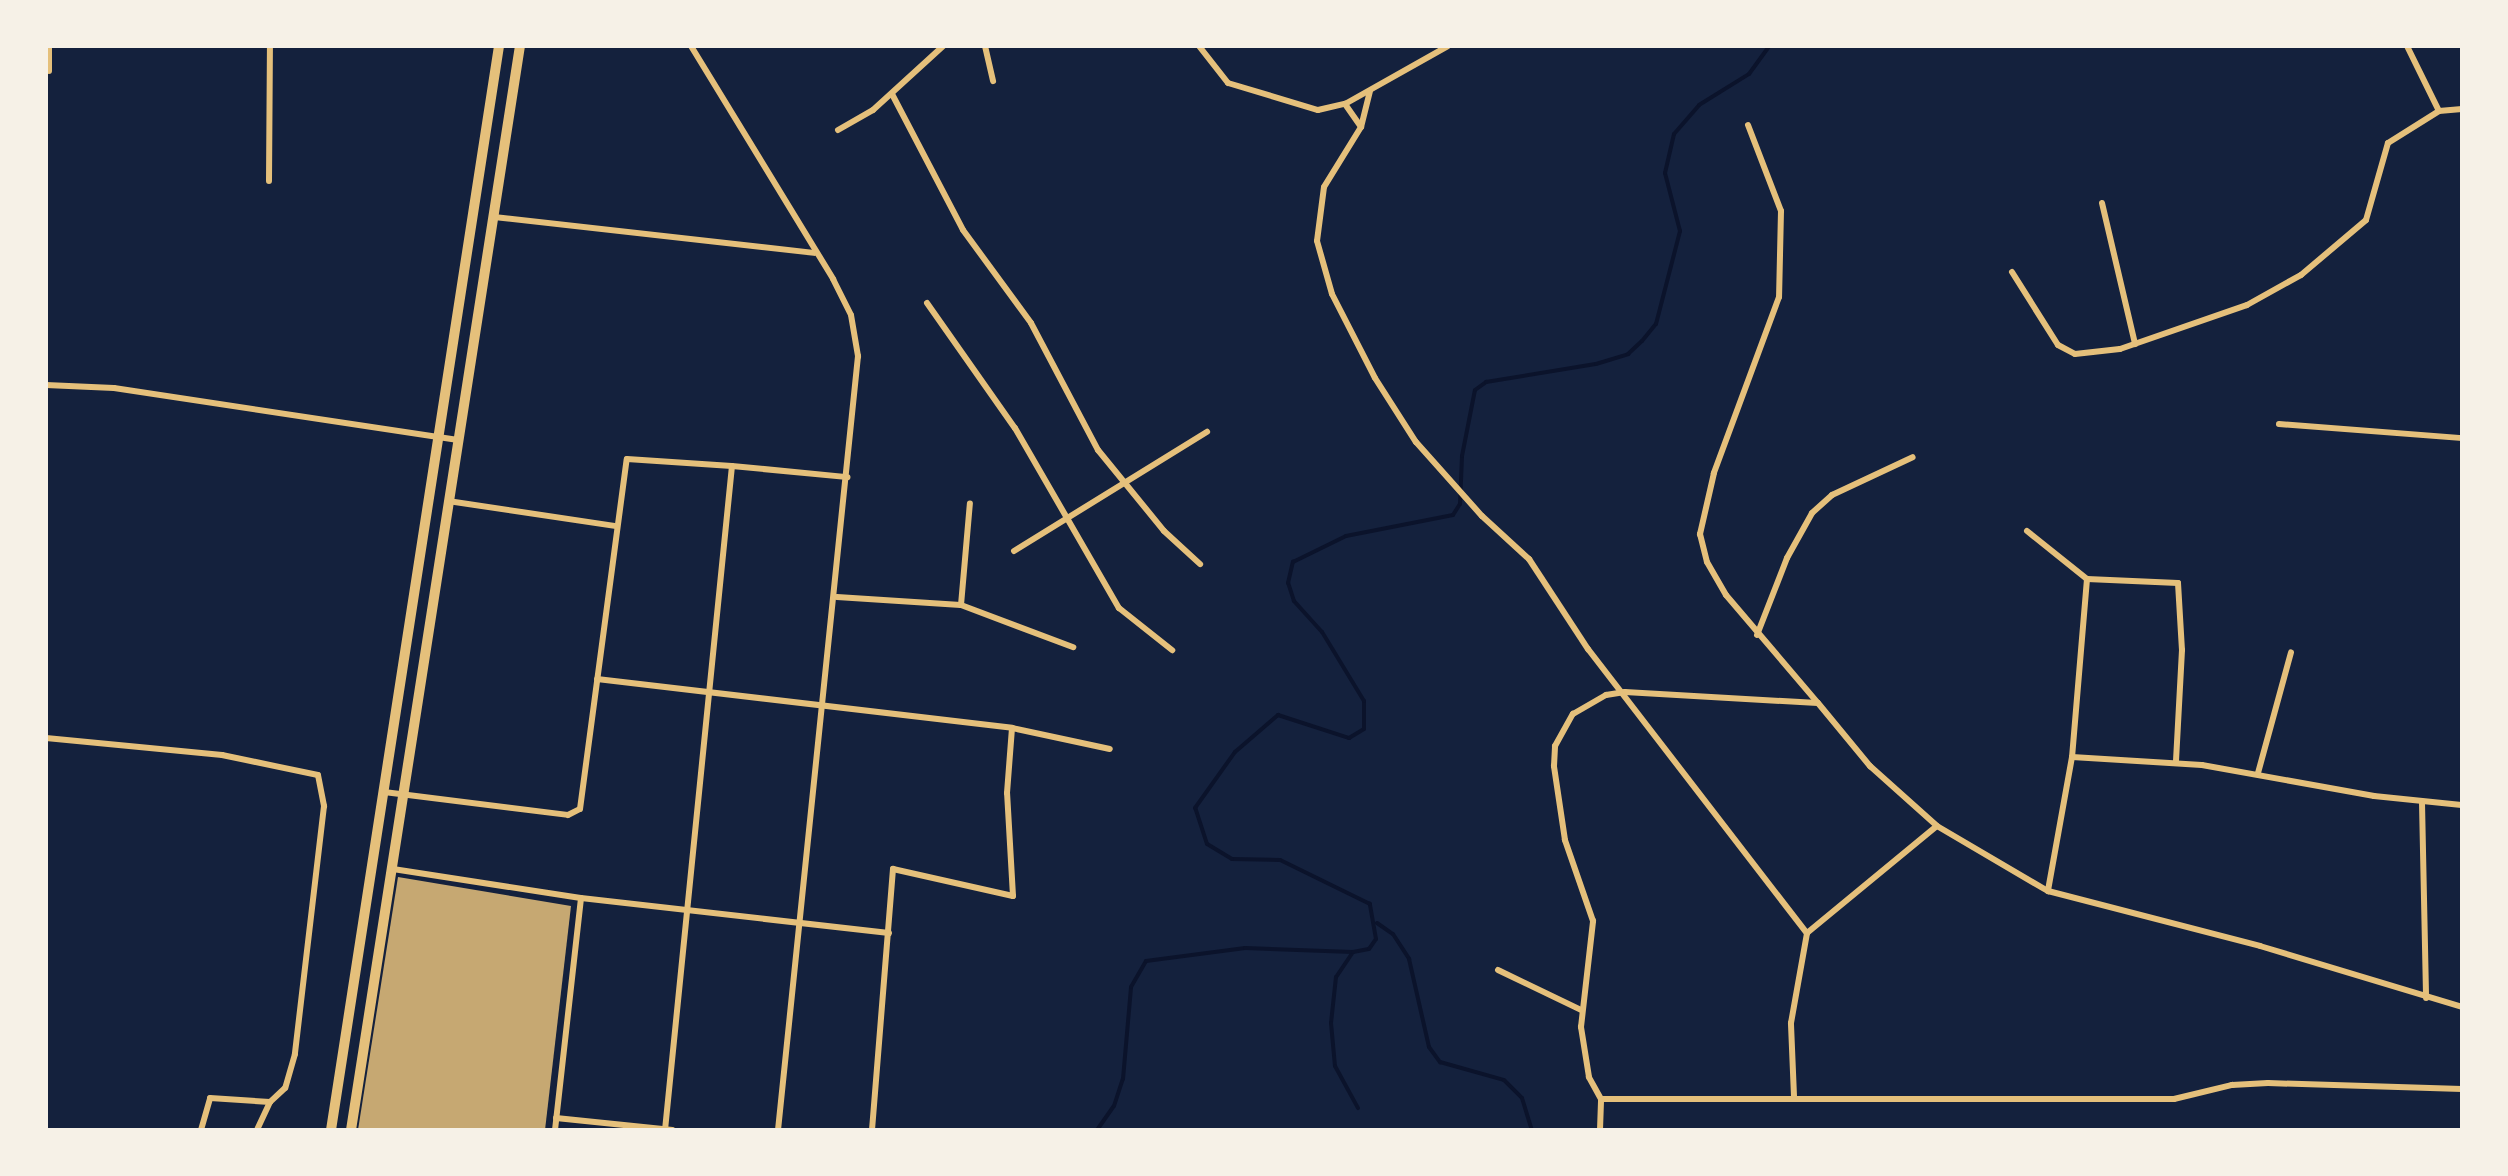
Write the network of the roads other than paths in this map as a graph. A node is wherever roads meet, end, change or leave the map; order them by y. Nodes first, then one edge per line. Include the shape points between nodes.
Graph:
1 (49, 46) edge
2 (270, 46) edge
3 (499, 46) edge
4 (520, 46) edge
5 (691, 46) edge
6 (943, 46) edge
7 (985, 46) edge
8 (1199, 46) edge
9 (1448, 46) edge
10 (2407, 46) edge
11 (49, 71) dead end
12 (993, 81) dead end
13 (1370, 91) junction
14 (892, 94) junction
15 (1345, 104) junction
16 (2462, 109) edge
17 (2439, 111) junction
18 (1748, 125) dead end
19 (1361, 127) junction
20 (838, 130) dead end
21 (269, 181) dead end
22 (2102, 203) dead end
23 (494, 217) junction
24 (814, 253) junction
25 (2012, 272) dead end
26 (927, 303) dead end
27 (2135, 344) junction
28 (46, 385) edge
29 (2279, 424) dead end
30 (1207, 432) dead end
31 (439, 437) junction
32 (2462, 438) edge
33 (458, 440) junction
34 (1913, 457) dead end
35 (732, 466) junction
36 (847, 477) junction
37 (1124, 483) junction
38 (448, 501) junction
39 (970, 503) dead end
40 (1066, 519) junction
41 (616, 526) junction
42 (2027, 531) dead end
43 (1014, 551) dead end
44 (1200, 564) dead end
45 (2087, 579) junction
46 (837, 597) junction
47 (961, 605) junction
48 (1757, 635) junction
49 (1073, 647) dead end
50 (1172, 650) dead end
51 (2291, 652) dead end
52 (597, 679) junction
53 (711, 688) junction
54 (1625, 692) junction
55 (824, 703) junction
56 (1818, 703) junction
57 (1012, 728) junction
58 (46, 738) edge
59 (1110, 749) dead end
60 (2072, 757) junction
61 (2176, 762) junction
62 (2258, 773) junction
63 (384, 792) junction
64 (406, 795) junction
65 (2422, 803) junction
66 (2462, 805) edge
67 (1937, 826) junction
68 (393, 869) junction
69 (2048, 891) junction
70 (581, 898) junction
71 (690, 910) junction
72 (800, 924) junction
73 (889, 933) junction
74 (1807, 933) junction
75 (1498, 970) dead end
76 (2426, 998) junction
77 (2462, 1007) edge
78 (1581, 1010) junction
79 (2462, 1089) edge
80 (1794, 1096) junction
81 (1601, 1099) junction
82 (270, 1102) junction
83 (556, 1118) junction
84 (201, 1130) edge
85 (257, 1130) edge
86 (331, 1130) edge
87 (351, 1130) edge
88 (555, 1130) edge
89 (665, 1130) edge
90 (672, 1130) edge
91 (778, 1130) edge
92 (872, 1130) edge
93 (1600, 1130) edge

1 - 11 street
2 - 21 street
3 - 31 main road
4 - 23 main road
5 - 24 street
6 - 14 street
7 - 12 street
8 - 15 street via 1216,72 1237,87 1307,109
9 - 13 street
10 - 17 street
13 - 15 street
13 - 19 street
14 - 20 street
14 - 37 street via 963,230 1031,323 1070,405
15 - 19 street
16 - 17 street
17 - 27 street via 2388,143 2366,220 2301,275 2247,305
18 - 48 street via 1781,211 1779,297 1714,473 1700,534 1714,574
19 - 54 street via 1324,187 1317,241 1332,294 1375,378 1416,442 1529,559 1588,649
22 - 27 street
23 - 24 street
23 - 33 main road
24 - 36 street via 833,279 856,334 858,371
25 - 27 street via 2064,352 2099,354
26 - 40 street via 1015,428
28 - 31 street via 114,388
29 - 32 street
30 - 37 street
31 - 33 street
31 - 63 main road
33 - 38 main road
34 - 48 street via 1832,495 1812,513 1787,558
35 - 36 street
35 - 41 street via 627,459
35 - 53 street
36 - 46 street
37 - 40 street
37 - 44 street
38 - 41 street
38 - 64 main road
39 - 47 street
40 - 43 street
40 - 50 street via 1119,608
41 - 52 street
42 - 45 street
45 - 60 street
45 - 61 street via 2178,583 2182,650
46 - 47 street
46 - 55 street
47 - 49 street
48 - 56 street
51 - 62 street
52 - 53 street
52 - 64 street via 580,809 568,815
53 - 55 street
53 - 71 street
54 - 56 street
54 - 74 street
54 - 78 street via 1606,695 1573,714 1555,746 1555,785 1565,840 1593,921
55 - 57 street
55 - 72 street
56 - 67 street via 1870,766
57 - 59 street
57 - 73 street via 1007,793 1013,896 893,869
58 - 82 street via 222,755 318,775 324,806 295,1054 285,1088
60 - 61 street
60 - 69 street
61 - 62 street
62 - 65 street
63 - 64 street
63 - 86 main road
64 - 68 main road
65 - 66 street
65 - 76 street
67 - 69 street
67 - 74 street
68 - 70 street
68 - 87 main road
69 - 76 street via 2260,946
70 - 71 street
70 - 83 street
71 - 72 street
71 - 89 street
72 - 73 street
72 - 91 street
73 - 92 street
74 - 80 street via 1791,1023
75 - 78 street
76 - 77 street
78 - 81 street via 1589,1077
79 - 80 street via 2268,1083 2232,1085 2174,1099
80 - 81 street
81 - 93 street
82 - 84 street via 210,1098
82 - 85 street
83 - 88 street
83 - 89 street
89 - 90 street

